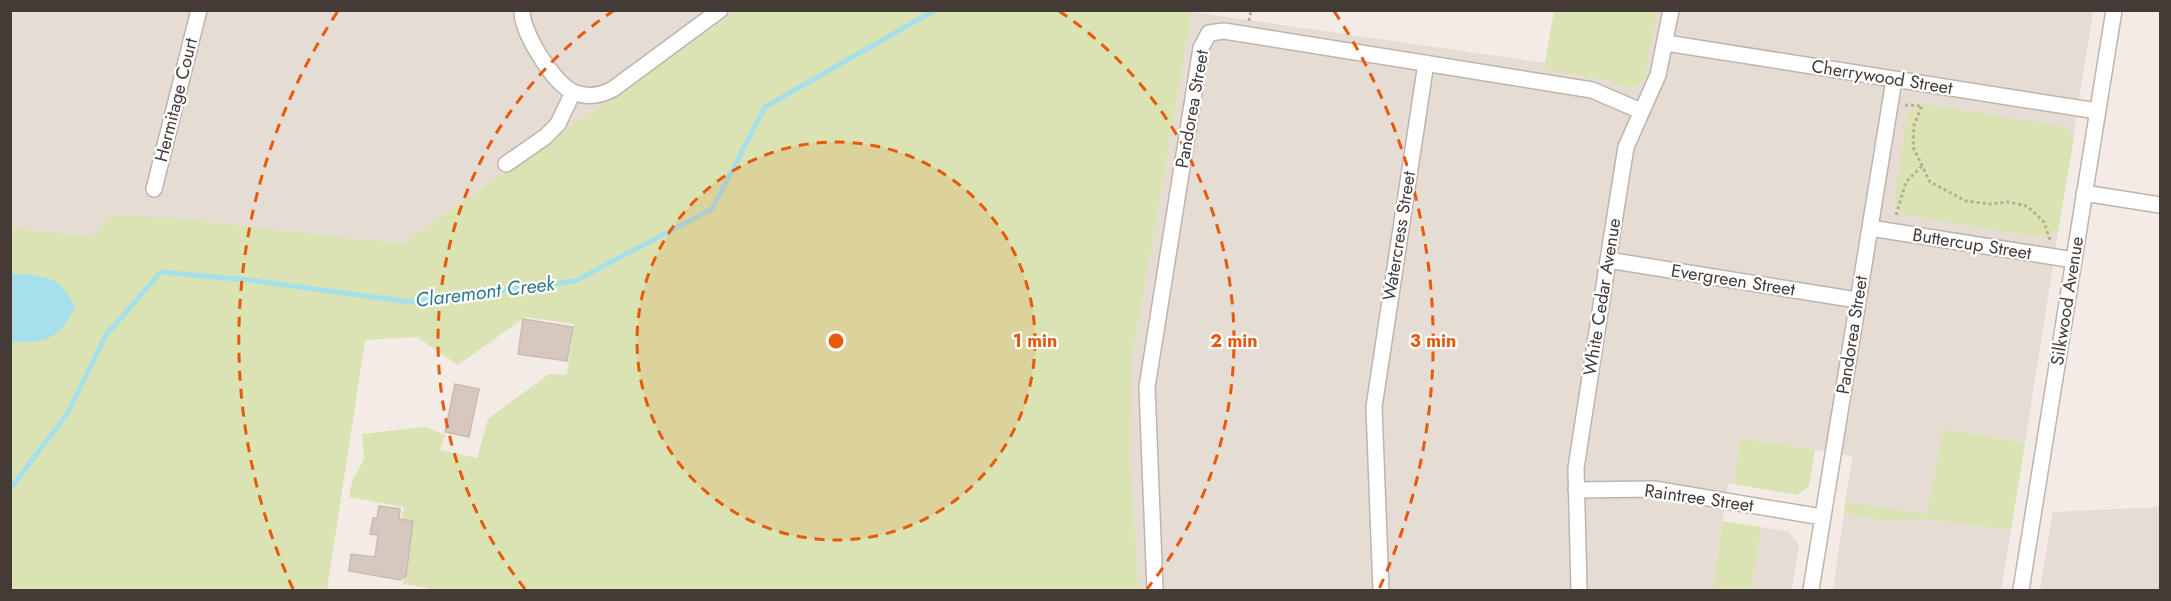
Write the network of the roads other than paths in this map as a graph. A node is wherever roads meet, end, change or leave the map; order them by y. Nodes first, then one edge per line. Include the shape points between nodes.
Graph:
1 (199, 10) edge
2 (522, 10) edge
3 (720, 10) edge
4 (1671, 10) edge
5 (2114, 10) edge
6 (1666, 43) junction
7 (1426, 63) junction
8 (1894, 80) junction
9 (573, 92) junction
10 (1641, 111) junction
11 (2097, 111) junction
12 (506, 164) dead end
13 (154, 189) dead end
14 (2084, 194) junction
15 (2160, 206) edge
16 (1870, 228) junction
17 (1608, 260) junction
18 (2074, 260) junction
19 (1857, 300) junction
20 (1576, 490) junction
21 (1822, 518) junction
22 (1155, 591) edge
23 (1381, 591) edge
24 (1580, 591) edge
25 (1811, 591) edge
26 (2020, 591) edge

1 - 13 street, Hermitage Court
2 - 9 street via 527,36 562,85
3 - 9 street via 613,89 602,95
4 - 6 street, White Cedar Avenue
5 - 11 street, Silkwood Avenue
6 - 8 street, Cherrywood Street
6 - 10 street, White Cedar Avenue via 1654,85
7 - 10 street, Pandorea Street via 1592,90
7 - 22 street, Pandorea Street via 1224,31 1209,33 1202,43 1147,387
7 - 23 street, Watercress Street via 1374,407
8 - 11 street, Cherrywood Street
8 - 16 street, Pandorea Street
9 - 12 street via 558,124
10 - 17 street, White Cedar Avenue via 1625,152
11 - 14 street, Silkwood Avenue
14 - 15 street
14 - 18 street, Silkwood Avenue
16 - 18 street, Buttercup Street
16 - 19 street, Pandorea Street
17 - 19 street, Evergreen Street
17 - 20 street, White Cedar Avenue via 1578,450
18 - 26 street, Silkwood Avenue
19 - 21 street, Pandorea Street
20 - 21 street, Raintree Street via 1654,489
20 - 24 street, White Cedar Avenue
21 - 25 street, Pandorea Street

